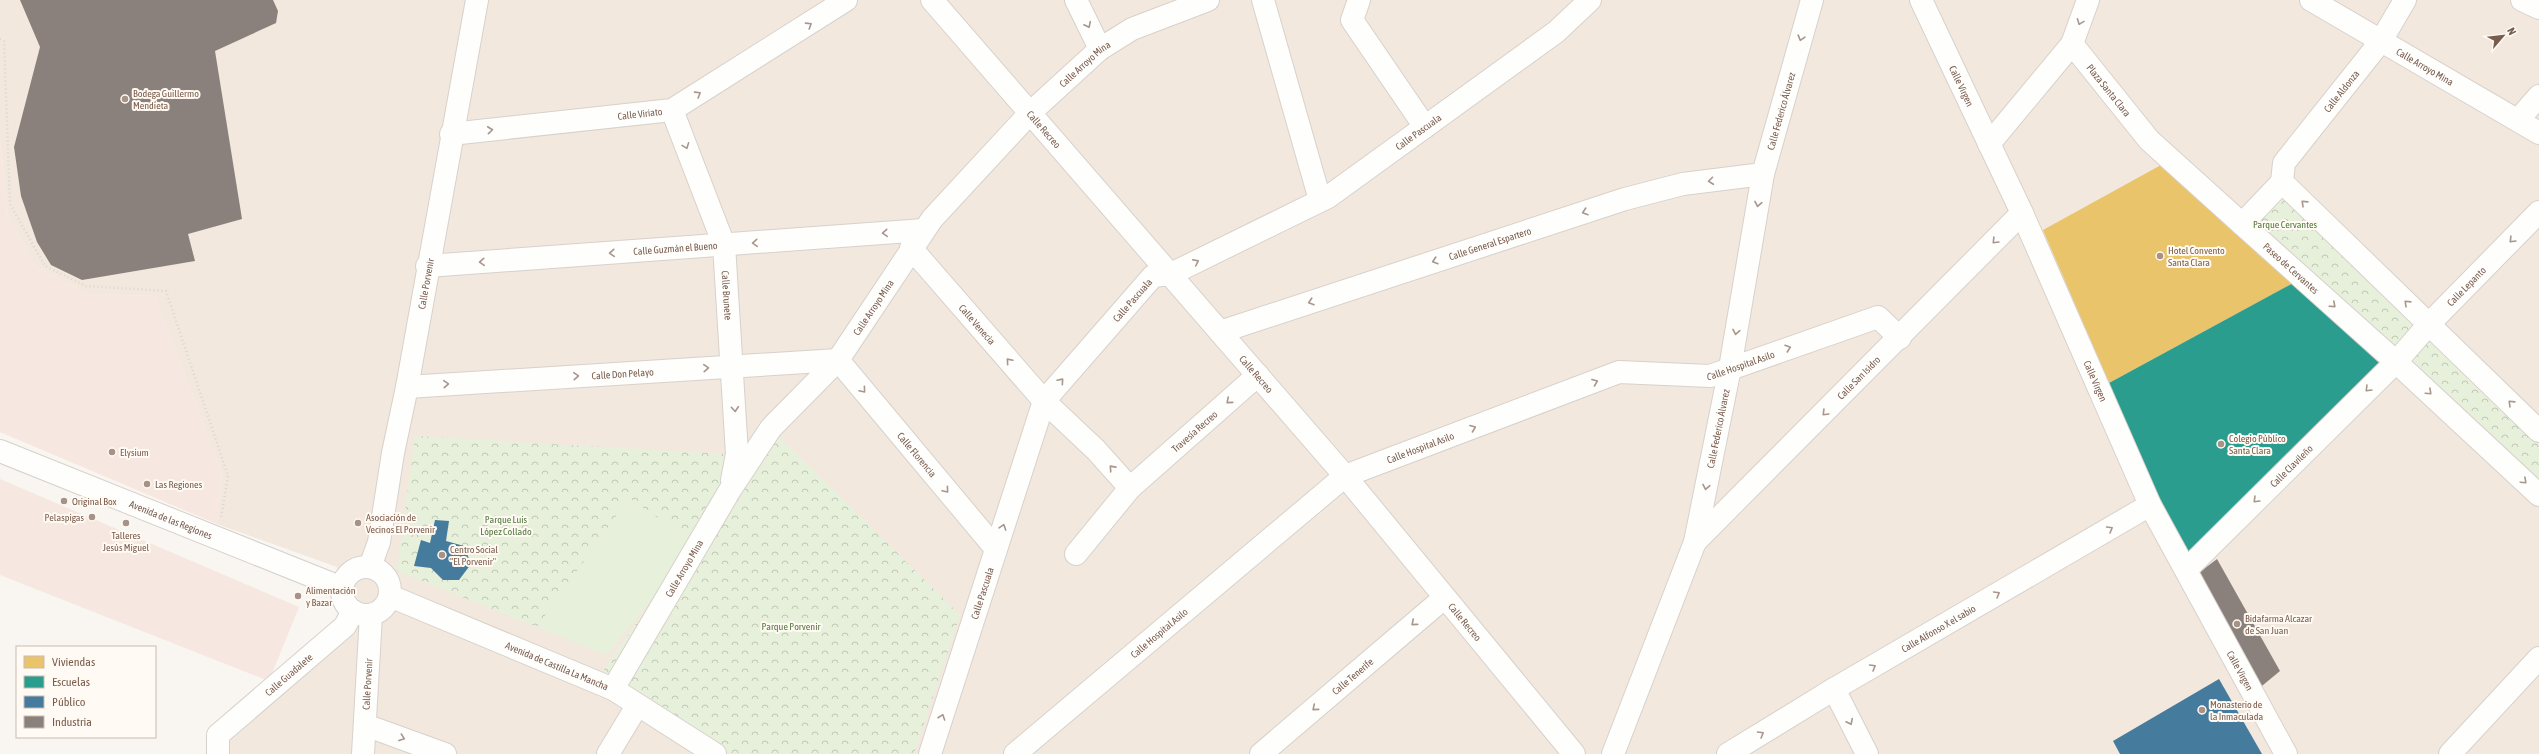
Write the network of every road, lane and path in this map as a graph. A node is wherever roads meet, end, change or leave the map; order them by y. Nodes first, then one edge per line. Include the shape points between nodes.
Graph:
1 (477, 0) edge
2 (846, 0) edge
3 (932, 0) edge
4 (1076, 0) edge
5 (1208, 0) edge
6 (1264, 0) edge
7 (1359, 0) edge
8 (1590, 0) edge
9 (1812, 0) edge
10 (1921, 0) edge
11 (2088, 0) edge
12 (2311, 0) edge
13 (2405, 0) edge
14 (2522, 0) edge
15 (2539, 8) edge
16 (0, 39) edge
17 (2381, 41) junction
18 (2072, 44) junction
19 (1100, 49) junction
20 (2539, 96) edge
21 (672, 110) junction
22 (1031, 112) junction
23 (2518, 120) junction
24 (1424, 127) junction
25 (2539, 133) edge
26 (451, 134) junction
27 (1989, 144) junction
28 (1763, 174) junction
29 (2282, 182) junction
30 (1320, 200) junction
31 (2539, 212) edge
32 (2022, 213) junction
33 (2242, 224) junction
34 (924, 230) junction
35 (724, 245) junction
36 (911, 248) junction
37 (427, 266) junction
38 (1171, 274) junction
39 (2429, 324) junction
40 (1220, 332) junction
41 (1900, 338) junction
42 (838, 360) junction
43 (2396, 362) junction
44 (732, 366) junction
45 (1730, 368) junction
46 (1258, 375) junction
47 (407, 387) junction
48 (1044, 401) junction
49 (2539, 430) edge
50 (0, 451) edge
51 (1345, 476) junction
52 (1130, 488) junction
53 (730, 490) junction
54 (2539, 495) edge
55 (2150, 505) junction
56 (220, 525) dead end
57 (1695, 542) junction
58 (996, 549) junction
59 (1076, 554) dead end
60 (370, 567) junction
61 (2186, 570) junction
62 (342, 588) junction
63 (390, 596) junction
64 (1444, 598) junction
65 (362, 613) junction
66 (2539, 658) edge
67 (613, 689) junction
68 (1834, 689) junction
69 (637, 706) junction
70 (365, 725) junction
71 (218, 744) edge
72 (363, 754) edge
73 (444, 754) edge
74 (608, 754) edge
75 (715, 754) edge
76 (930, 754) edge
77 (1015, 754) edge
78 (1261, 754) edge
79 (1574, 754) edge
80 (1613, 754) edge
81 (1728, 754) edge
82 (1867, 754) edge
83 (2286, 754) edge
84 (2450, 754) edge

1 - 26 street, Calle Porvenir
21 -> 2 street, Calle Viriato
3 - 22 street, Calle Recreo
4 -> 19 street
5 - 19 street, Calle Arroyo Mina via 1132,29
6 - 30 street
7 - 24 street via 1352,20
8 - 24 street, Calle Pascuala via 1556,32
9 -> 28 street, Calle Federico Álvarez
10 - 27 street, Calle Virgen
11 -> 18 street
12 - 17 street, Calle Arroyo Mina
13 - 17 street, Calle Aldonza
14 - 15 street
16 - 56 path via 4,41 10,204 45,266 86,286 166,291 228,476
17 - 23 street, Calle Arroyo Mina
17 - 29 street, Calle Aldonza via 2284,163
18 - 27 street
18 - 33 street, Plaza Santa Clara via 2149,140
19 - 22 street, Calle Arroyo Mina
20 - 23 street
26 -> 21 street, Calle Viriato
21 -> 35 street, Calle Brunete
22 - 34 street, Calle Arroyo Mina via 932,218
22 - 38 street, Calle Recreo
23 - 25 street, Calle Arroyo Mina
24 - 30 street, Calle Pascuala
26 - 37 street, Calle Porvenir
27 - 32 street, Calle Virgen
28 -> 40 street, Calle General Espartero via 1683,184 1625,199
28 -> 45 street, Calle Federico Álvarez
29 - 33 street
39 -> 29 street
38 -> 30 street, Calle Pascuala
31 -> 39 street, Calle Lepanto
32 -> 41 street, Calle San Isidro
32 - 55 street, Calle Virgen
33 -> 43 street, Paseo de Cervantes
34 -> 35 street, Calle Guzmán el Bueno
34 - 36 street, Calle Arroyo Mina
35 -> 37 street, Calle Guzmán el Bueno
35 - 44 street, Calle Brunete
36 - 42 street, Calle Arroyo Mina
48 -> 36 street, Calle Venecia
37 - 47 street, Calle Porvenir
38 - 40 street, Calle Recreo
48 -> 38 street, Calle Pascuala via 1153,276
39 - 43 street, Calle Lepanto
49 -> 39 street
40 - 46 street, Calle Recreo
45 -> 41 street, Calle Hospital Asilo via 1878,317
41 -> 57 street, Calle San Isidro
42 - 44 street, Calle Don Pelayo
42 - 53 street, Calle Arroyo Mina via 771,428
42 -> 58 street, Calle Florencia
43 -> 54 street, Paseo de Cervantes
43 -> 61 street, Calle Clavileño
47 -> 44 street, Calle Don Pelayo
44 -> 53 street, Calle Brunete via 738,454
51 -> 45 street, Calle Hospital Asilo via 1619,372 1710,376
45 -> 57 street, Calle Federico Álvarez
46 - 51 street, Calle Recreo
46 -> 52 street, Travesía Recreo
47 - 60 street, Calle Porvenir via 393,453 379,542
52 -> 48 street via 1096,450
58 -> 48 street, Calle Pascuala
50 - 62 street, Avenida de las Regiones
51 - 64 street, Calle Recreo
51 - 77 street, Calle Hospital Asilo
52 - 59 street, Travesía Recreo
53 - 67 street, Calle Arroyo Mina
55 - 61 street, Calle Virgen
68 -> 55 street, Calle Alfonso X el sabio
57 - 80 street, Calle Federico Álvarez
76 -> 58 street, Calle Pascuala
60 - 62 street via 359,567 351,571
60 - 63 street via 384,574 388,581
61 - 83 street, Calle Virgen
62 - 65 street via 346,604
63 - 65 street via 378,612
63 - 67 street, Avenida de Castilla La Mancha
64 -> 78 street, Calle Tenerife
64 - 79 street, Calle Recreo
65 - 70 street, Calle Porvenir
65 - 71 street, Calle Guadalete
66 - 84 street
67 - 69 street, Avenida de Castilla La Mancha
81 -> 68 street, Calle Alfonso X el sabio
68 -> 82 street
69 - 74 street
69 - 75 street, Avenida de Castilla La Mancha
70 - 72 street, Calle Porvenir
70 -> 73 street

